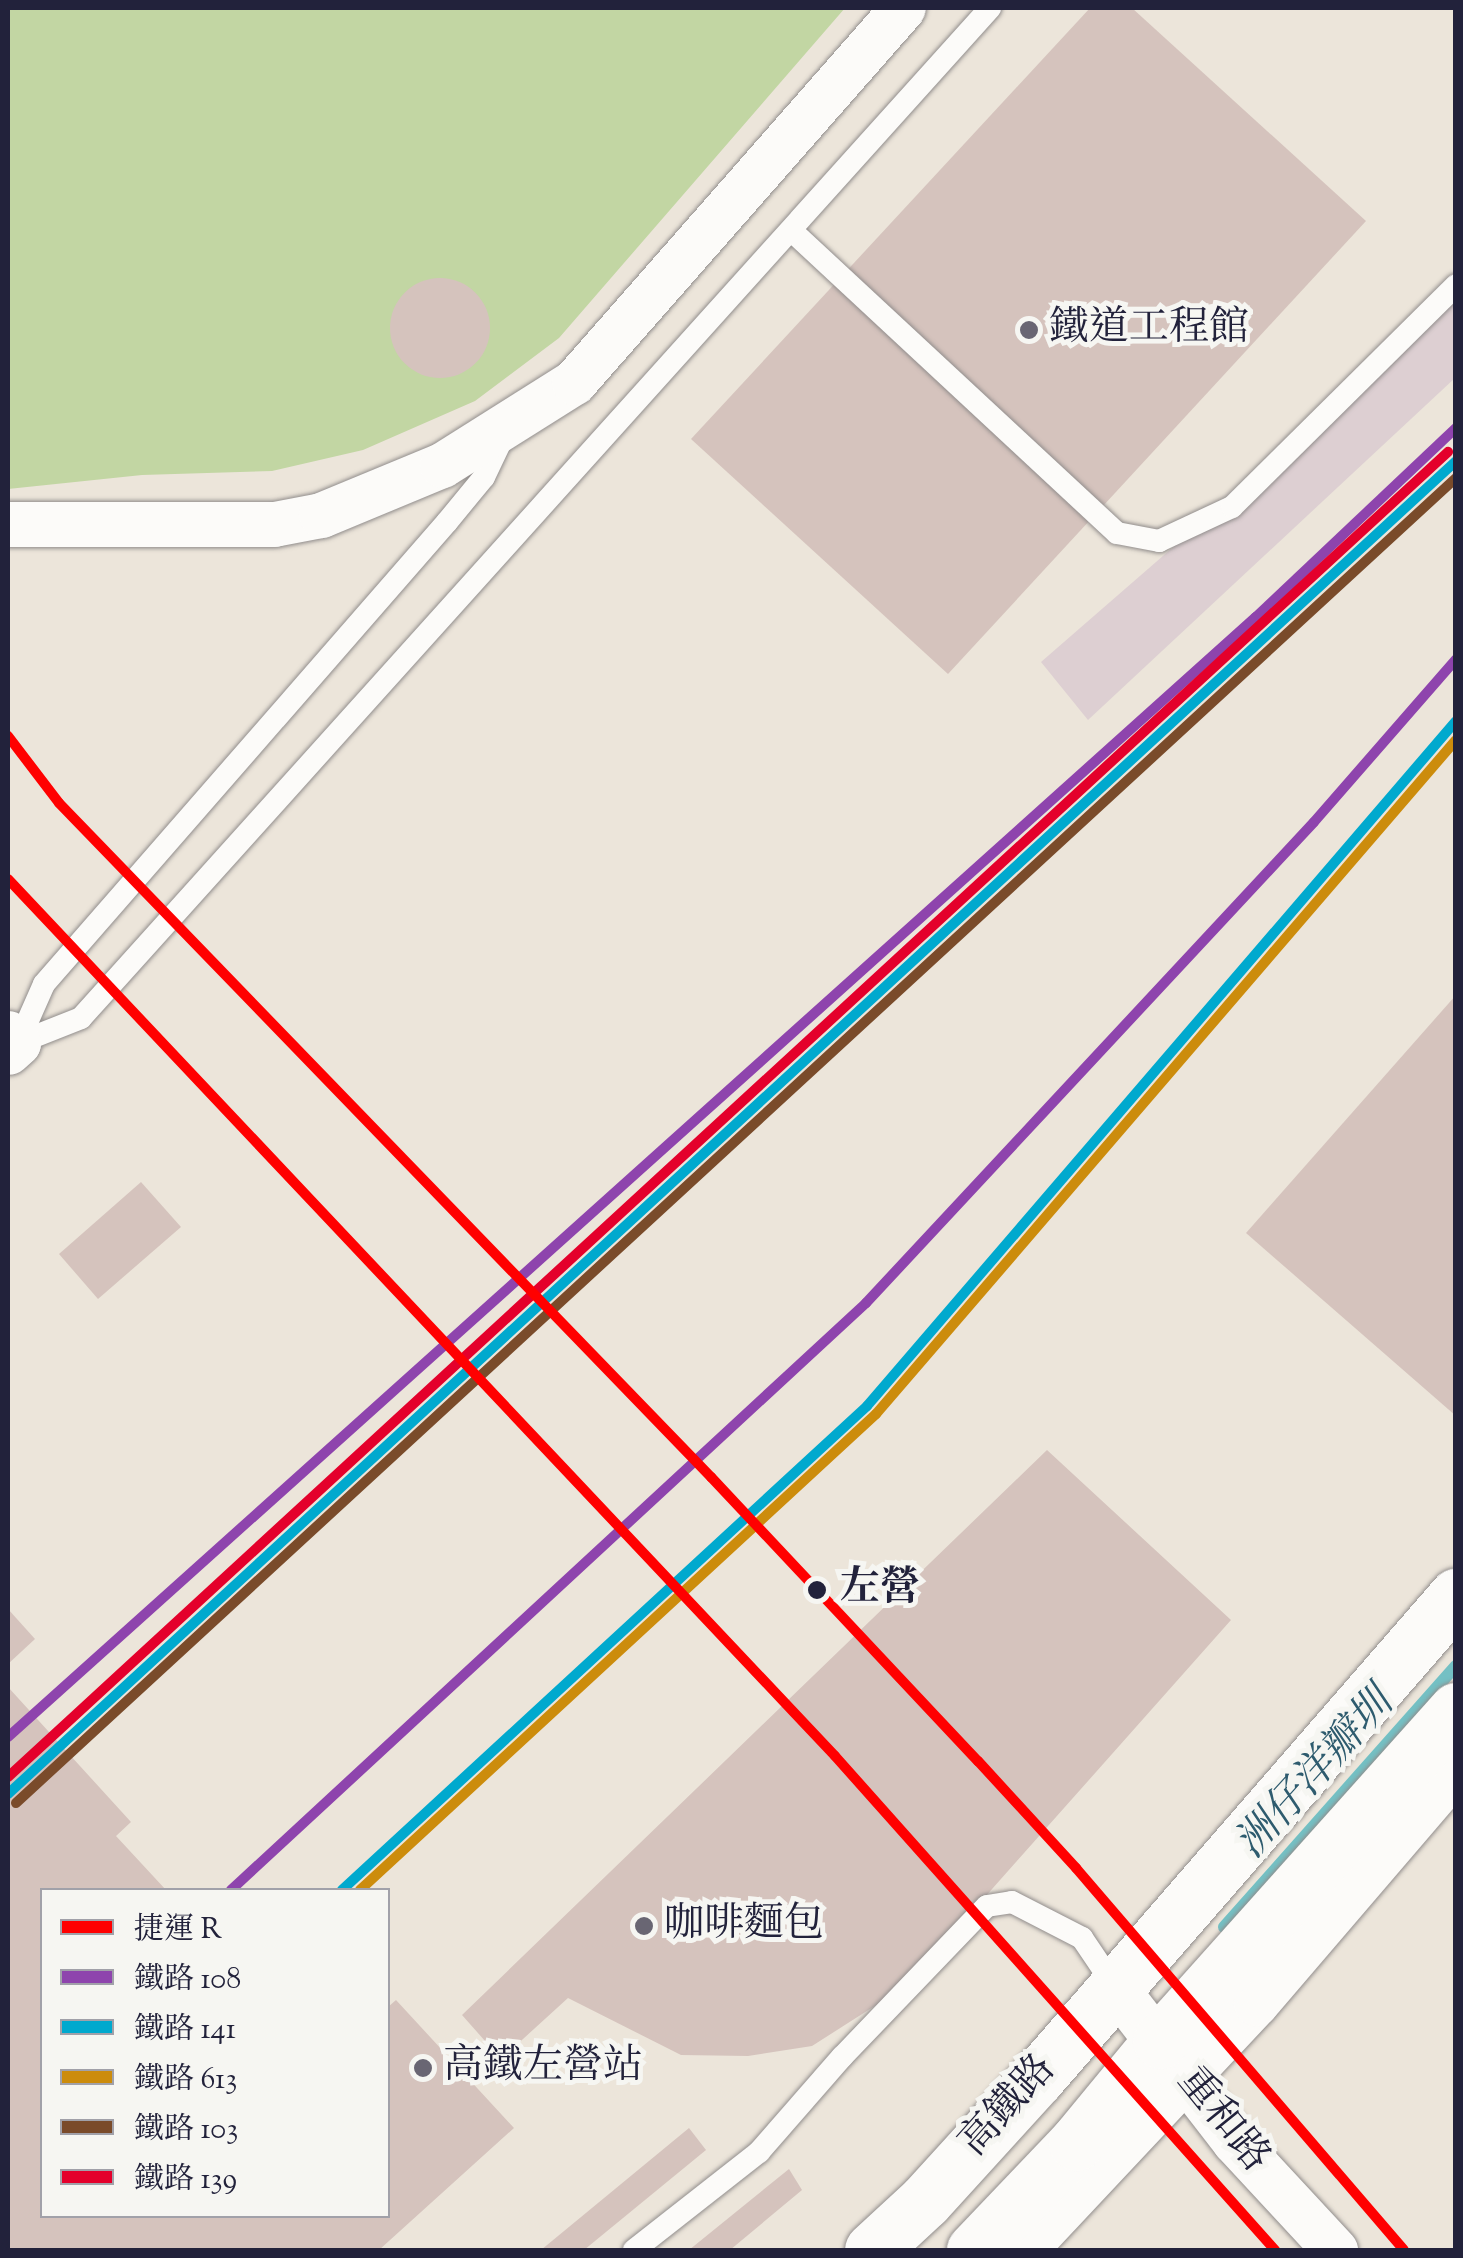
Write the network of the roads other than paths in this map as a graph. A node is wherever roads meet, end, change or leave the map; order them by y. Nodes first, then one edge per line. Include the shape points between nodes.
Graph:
1 (904, 8) edge
2 (990, 8) edge
3 (792, 232) junction
4 (1456, 284) edge
5 (513, 416) junction
6 (8, 524) edge
7 (11, 1043) edge
8 (1456, 1596) edge
9 (1456, 1710) edge
10 (1456, 1770) edge
11 (1115, 1988) junction
12 (1173, 2060) junction
13 (634, 2250) edge
14 (872, 2250) edge
15 (974, 2250) edge
16 (1024, 2250) edge
17 (1335, 2250) edge

1 - 5 street via 574,382
2 - 3 lane
3 - 4 lane via 1117,533 1159,541 1232,507
3 - 7 lane via 81,1018
5 - 6 street via 442,465 320,514 274,524
5 - 7 lane via 484,476 448,522 44,984
8 - 11 street, 高鐵路
9 - 12 street, 高鐵路
10 - 12 street, 高鐵路 via 1256,2003
11 - 12 street, 重和路
11 - 13 lane via 1070,1930 1012,1902 987,1906 759,2152
11 - 14 street, 高鐵路 via 924,2202
12 - 15 street, 高鐵路 via 1076,2143
12 - 16 street, 高鐵路
12 - 17 street, 重和路 via 1234,2141

